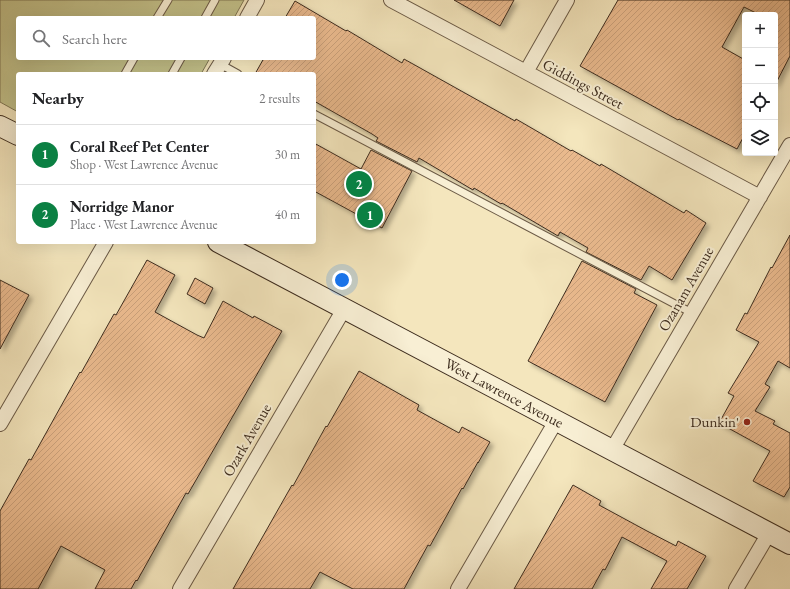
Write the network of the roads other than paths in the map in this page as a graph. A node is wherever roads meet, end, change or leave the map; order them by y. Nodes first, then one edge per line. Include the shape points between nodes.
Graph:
1 (168, 0) edge
2 (216, 0) edge
3 (257, 0) edge
4 (391, 0) edge
5 (567, 0) edge
6 (158, 16) edge
7 (206, 16) edge
8 (248, 16) edge
9 (133, 60) edge
10 (180, 60) edge
11 (219, 66) edge
12 (126, 72) edge
13 (173, 72) edge
14 (233, 72) edge
15 (526, 72) junction
16 (316, 115) edge
17 (0, 126) edge
18 (16, 134) edge
19 (790, 145) edge
20 (760, 197) junction
21 (105, 244) edge
22 (222, 244) edge
23 (344, 309) junction
24 (692, 313) junction
25 (556, 421) junction
26 (0, 424) edge
27 (612, 450) junction
28 (769, 533) junction
29 (790, 544) edge
30 (180, 589) edge
31 (458, 589) edge
32 (736, 589) edge

1 - 6 lane
2 - 7 lane
3 - 8 street
4 - 15 street, Giddings Street
5 - 15 street
9 - 12 lane
10 - 13 lane
11 - 14 lane
15 - 20 street, Giddings Street
16 - 24 lane
17 - 18 main road
19 - 20 street, Ozanam Avenue
20 - 24 street, Ozanam Avenue
21 - 26 street
22 - 23 main road, West Lawrence Avenue
23 - 25 main road, West Lawrence Avenue
23 - 30 street, Ozark Avenue
24 - 27 street, Ozanam Avenue
25 - 27 main road, West Lawrence Avenue
25 - 31 street
27 - 28 main road, West Lawrence Avenue
28 - 29 main road, West Lawrence Avenue
28 - 32 street

